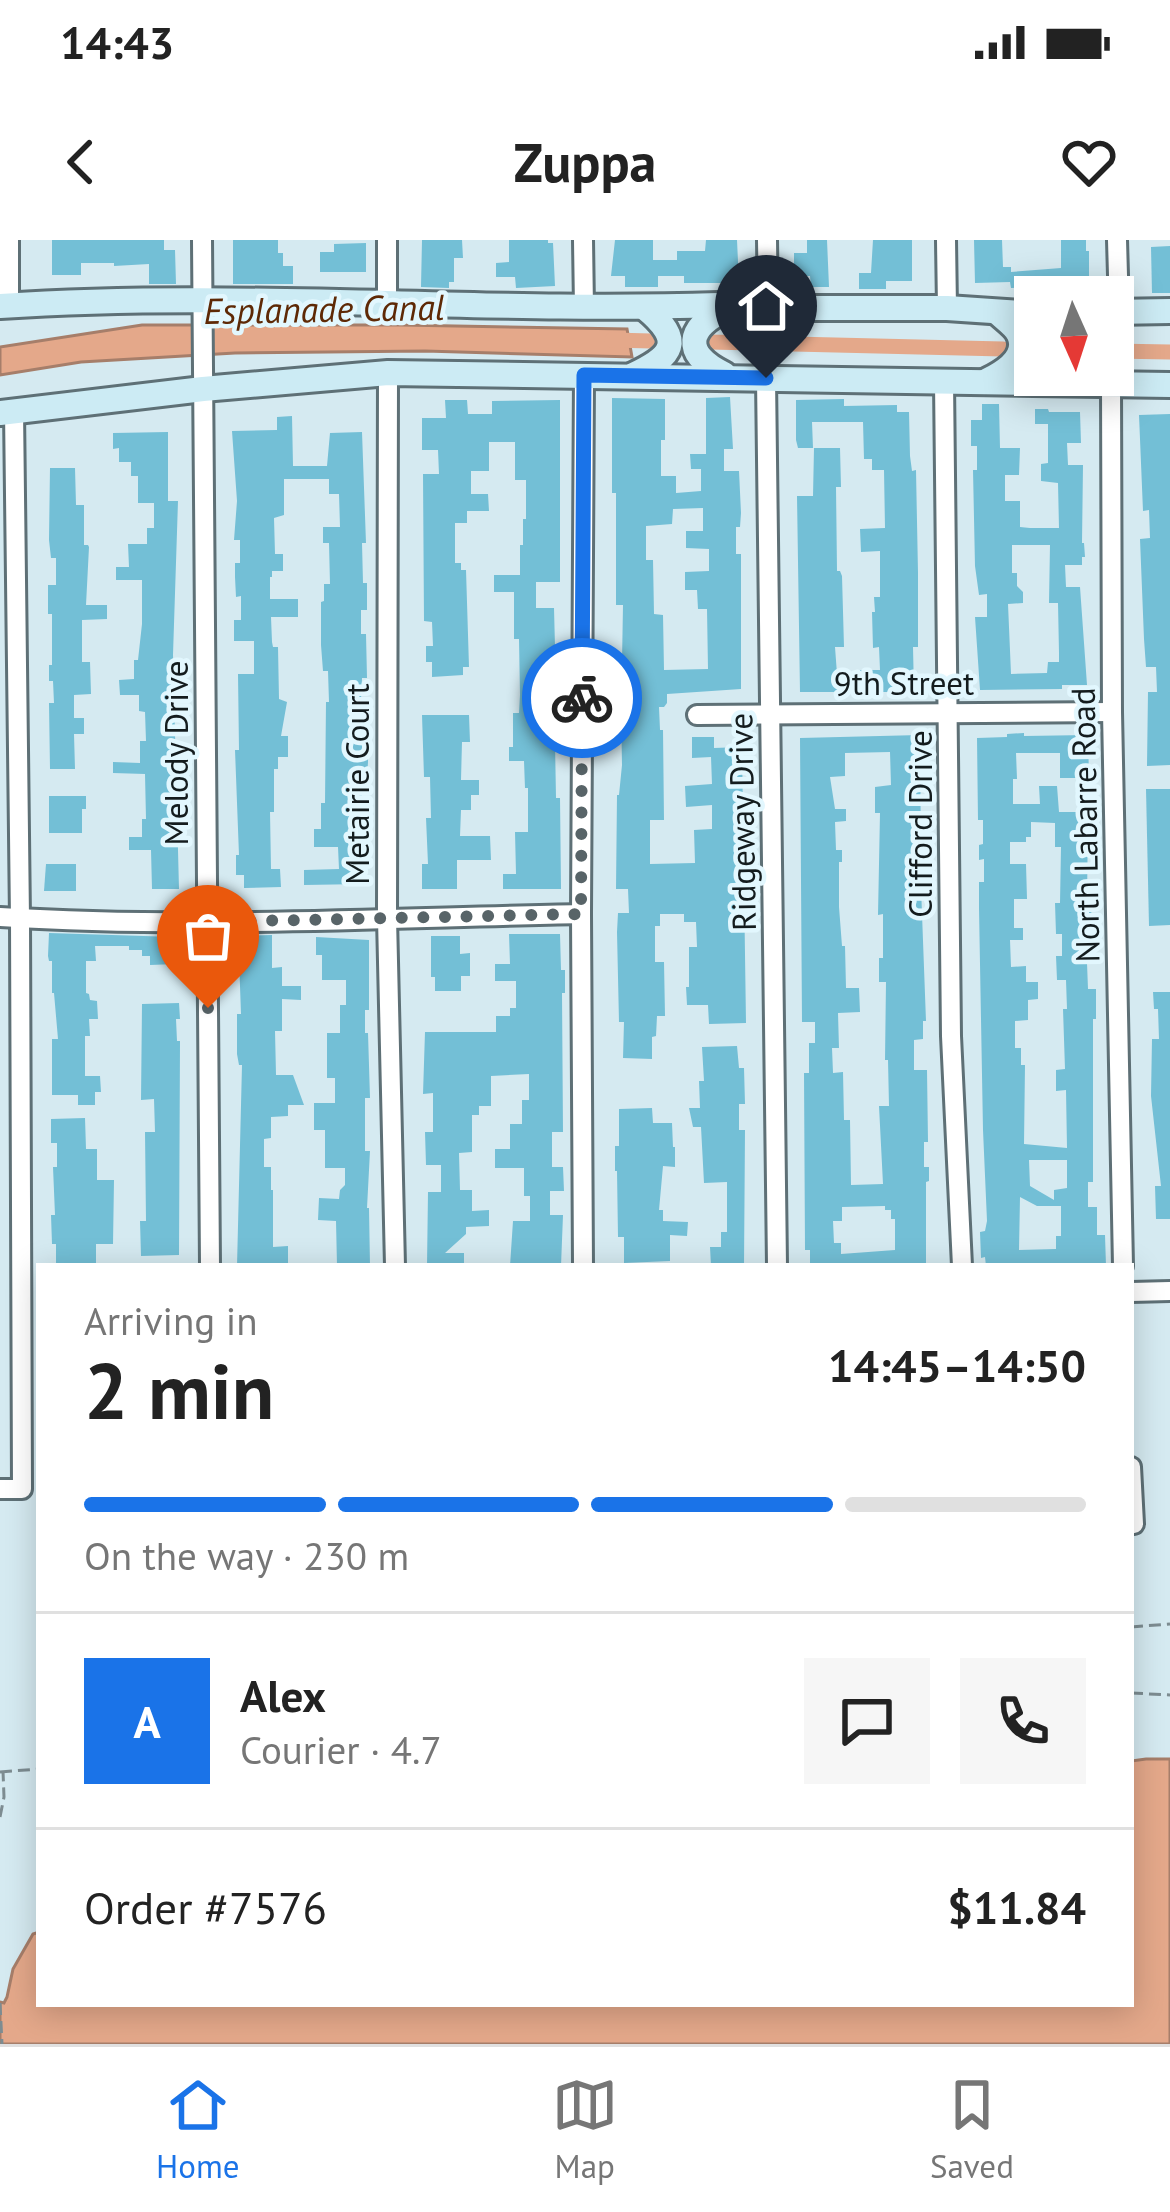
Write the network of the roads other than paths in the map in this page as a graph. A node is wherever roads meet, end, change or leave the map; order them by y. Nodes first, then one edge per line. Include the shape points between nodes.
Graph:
1 (9, 240) edge
2 (202, 240) edge
3 (387, 240) edge
4 (583, 240) edge
5 (767, 240) edge
6 (946, 240) edge
7 (1117, 240) edge
8 (1116, 276) edge
9 (387, 302) junction
10 (4, 306) edge
11 (202, 306) junction
12 (767, 306) junction
13 (584, 308) junction
14 (645, 308) junction
15 (729, 308) junction
16 (947, 308) junction
17 (1134, 311) edge
18 (1170, 311) edge
19 (998, 313) junction
20 (1014, 313) edge
21 (388, 373) junction
22 (584, 375) junction
23 (630, 376) junction
24 (731, 378) junction
25 (766, 378) junction
26 (944, 381) junction
27 (1014, 381) edge
28 (986, 382) junction
29 (1134, 384) edge
30 (1170, 385) edge
31 (203, 388) junction
32 (1111, 396) edge
33 (7, 411) edge
34 (949, 712) junction
35 (1112, 712) junction
36 (771, 713) junction
37 (697, 715) dead end
38 (581, 914) junction
39 (10, 918) edge
40 (387, 918) junction
41 (207, 922) junction
42 (210, 1263) edge
43 (395, 1263) edge
44 (584, 1263) edge
45 (777, 1263) edge
46 (962, 1263) edge
47 (1123, 1263) edge
48 (1170, 1291) edge
49 (1134, 1292) edge
50 (30, 1304) edge
51 (0, 1490) edge

1 - 10 street
2 - 11 street, Melody Drive
3 - 9 street
4 - 13 street
5 - 12 street
6 - 16 street
7 - 8 street
9 - 11 main road
9 - 13 main road
10 - 11 main road
11 - 31 street, Melody Drive
12 - 15 main road
12 - 16 main road
13 - 14 main road
14 - 15 main road
14 - 23 main road via 662,322 669,344 659,363
15 - 24 main road via 701,324 694,348 699,360
16 - 19 main road
17 - 18 main road
19 - 20 main road
19 - 28 main road via 1019,334 1021,348 1016,362
21 - 22 main road
21 - 31 main road
21 - 40 street, Metairie Court
22 - 23 main road
22 - 38 street
23 - 24 main road
24 - 25 main road
25 - 26 main road
25 - 36 street, Ridgeway Drive
26 - 28 main road
26 - 34 street, Clifford Drive
27 - 28 main road
29 - 30 main road
31 - 33 main road
31 - 41 street, Melody Drive
32 - 35 street, North Labarre Road
33 - 39 street
34 - 35 street, 9th Street
34 - 36 street, 9th Street
34 - 46 street, Clifford Drive
35 - 47 street, North Labarre Road
36 - 37 street, 9th Street
36 - 45 street, Ridgeway Drive
38 - 40 street
38 - 44 street
39 - 41 street
39 - 50 street
40 - 41 street
40 - 43 street, Metairie Court
41 - 42 street, Melody Drive
48 - 49 street
50 - 51 street via 22,1489

